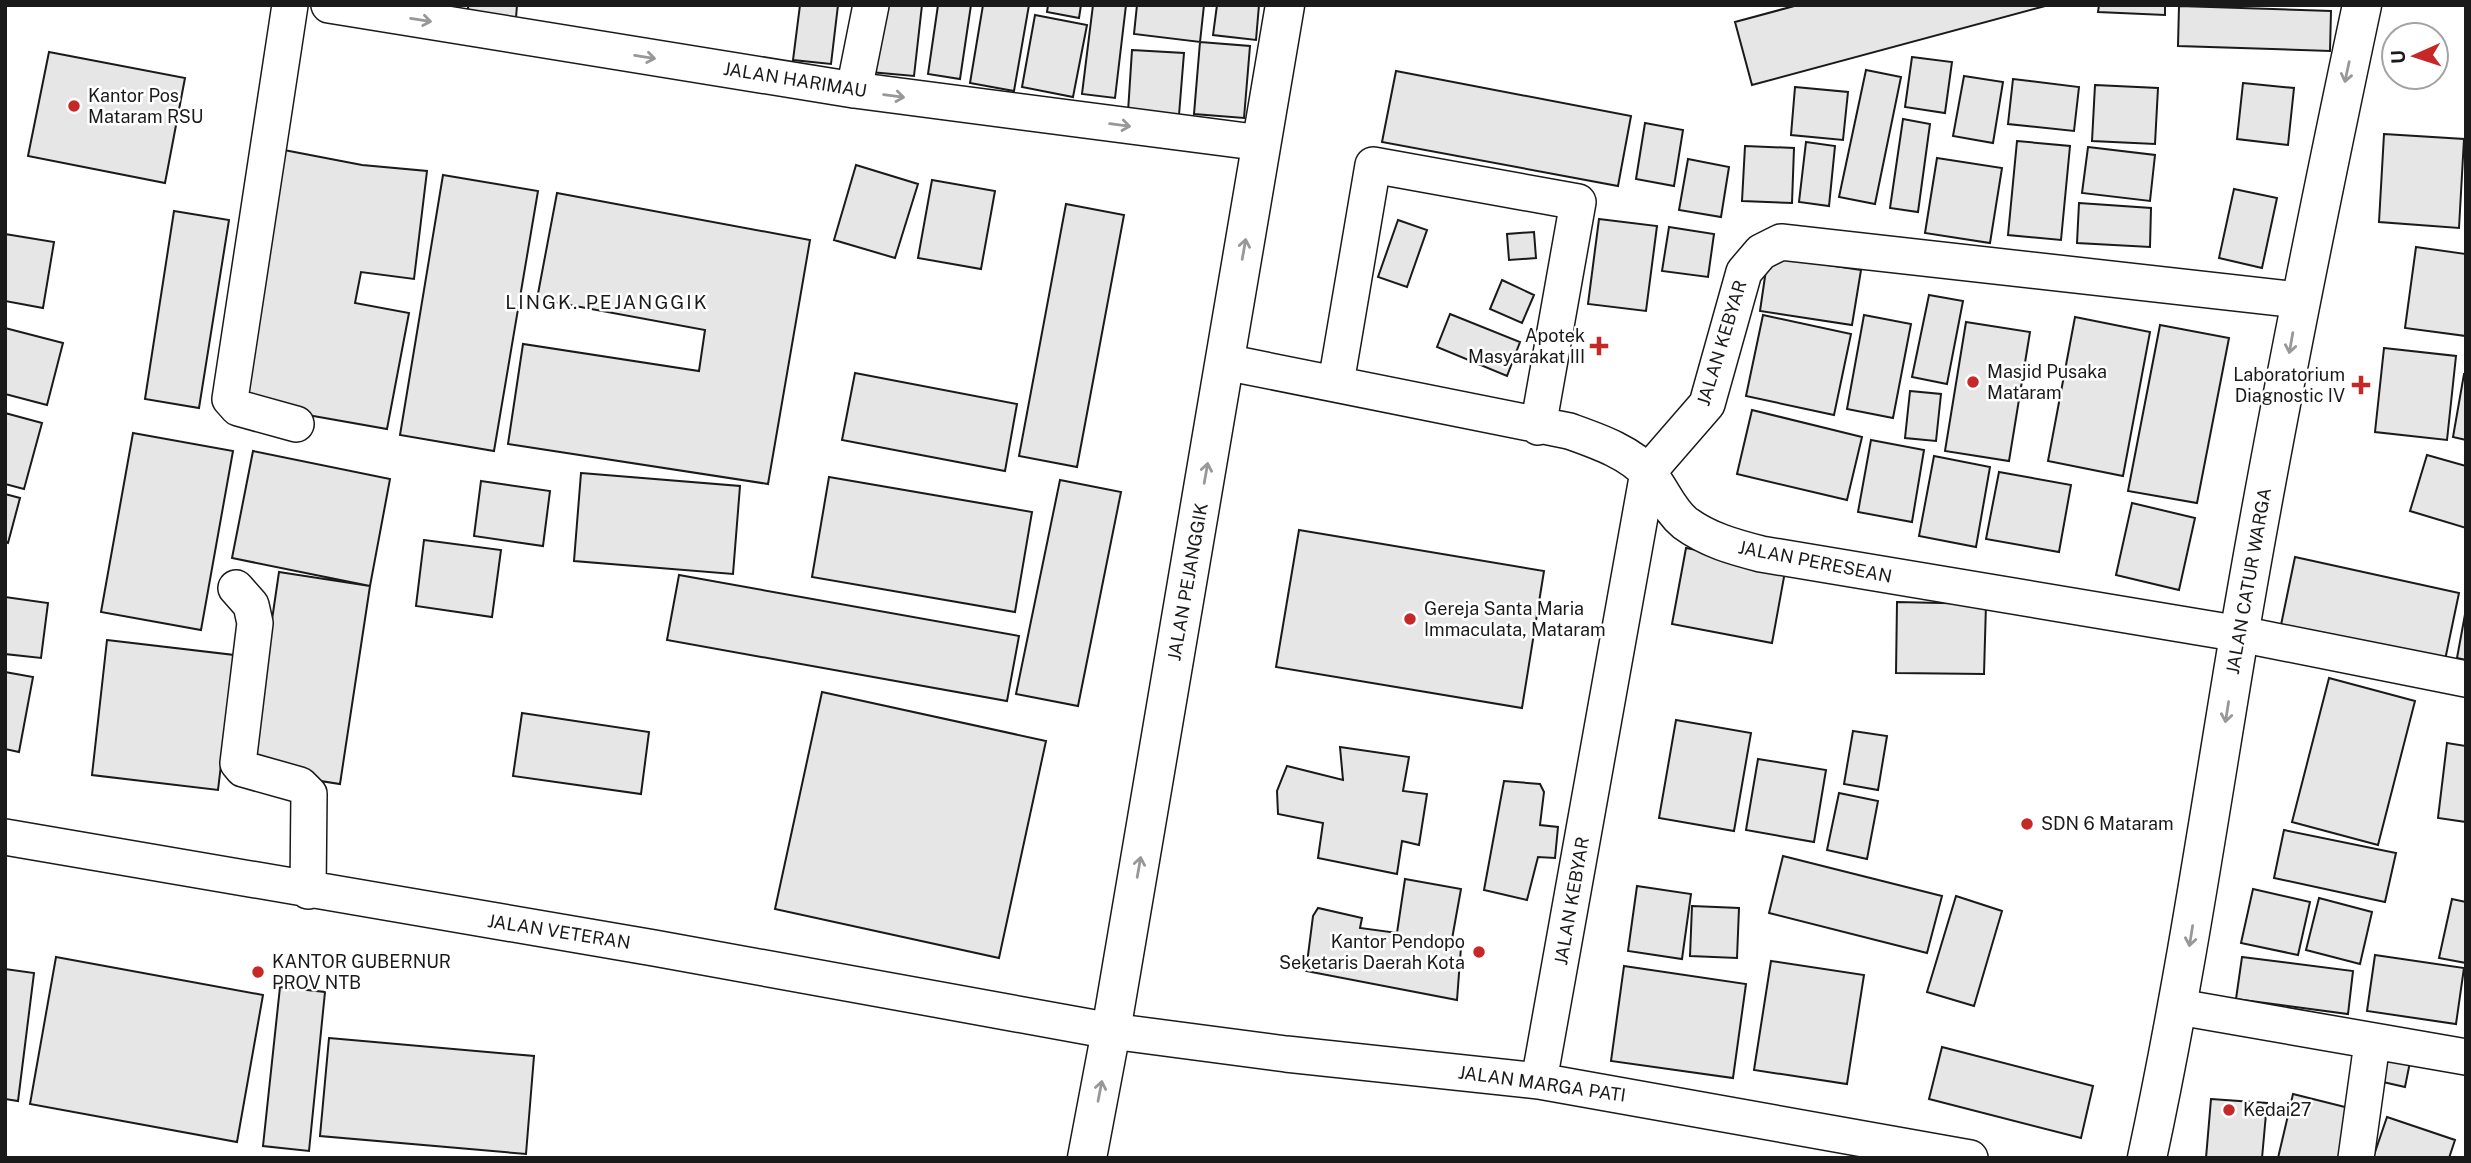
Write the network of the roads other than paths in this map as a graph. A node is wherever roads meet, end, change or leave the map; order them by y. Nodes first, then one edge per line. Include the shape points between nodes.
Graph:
1 (290, 5) edge
2 (329, 5) edge
3 (871, 5) edge
4 (2362, 5) edge
5 (1284, 10) edge
6 (855, 90) junction
7 (1262, 144) junction
8 (2299, 300) junction
9 (1225, 362) junction
10 (1336, 383) junction
11 (296, 424) dead end
12 (1538, 427) junction
13 (1648, 472) junction
14 (236, 589) dead end
15 (2240, 634) junction
16 (2466, 679) edge
17 (5, 837) edge
18 (308, 891) junction
19 (2179, 1007) junction
20 (1111, 1031) junction
21 (2372, 1043) junction
22 (2466, 1057) edge
23 (1539, 1080) junction
24 (1087, 1158) edge
25 (1970, 1158) edge
26 (2147, 1158) edge
27 (2356, 1158) edge

1 - 11 street via 230,399 238,408
2 -> 6 street, JALAN HARIMAU
3 - 6 street
4 -> 8 main road, JALAN CATUR WARGA
5 - 7 main road, JALAN PEJANGGIK
6 -> 7 street, JALAN HARIMAU
9 -> 7 main road, JALAN PEJANGGIK
8 - 13 street, JALAN KEBYAR via 1781,242 1761,252 1744,272 1707,404
8 -> 15 main road, JALAN CATUR WARGA
9 - 10 street, JALAN PERESEAN
20 -> 9 main road, JALAN PEJANGGIK
10 - 12 street, JALAN PERESEAN
10 - 12 street via 1373,165 1578,202
12 - 13 street, JALAN PERESEAN via 1598,441
13 - 15 street, JALAN PERESEAN via 1674,513 1686,523 1703,535 1761,554
13 - 23 street, JALAN KEBYAR
14 - 18 street via 251,606 255,623 239,763 243,769 300,785 309,794
15 - 16 street, JALAN PERESEAN
15 -> 19 main road, JALAN CATUR WARGA
17 - 18 street, JALAN VETERAN
18 - 20 street, JALAN VETERAN
19 - 21 street
19 - 26 main road, JALAN CATUR WARGA
20 - 23 street, JALAN MARGA PATI
24 -> 20 main road, JALAN PEJANGGIK
21 - 22 street
21 - 27 street
23 - 25 street, JALAN MARGA PATI

